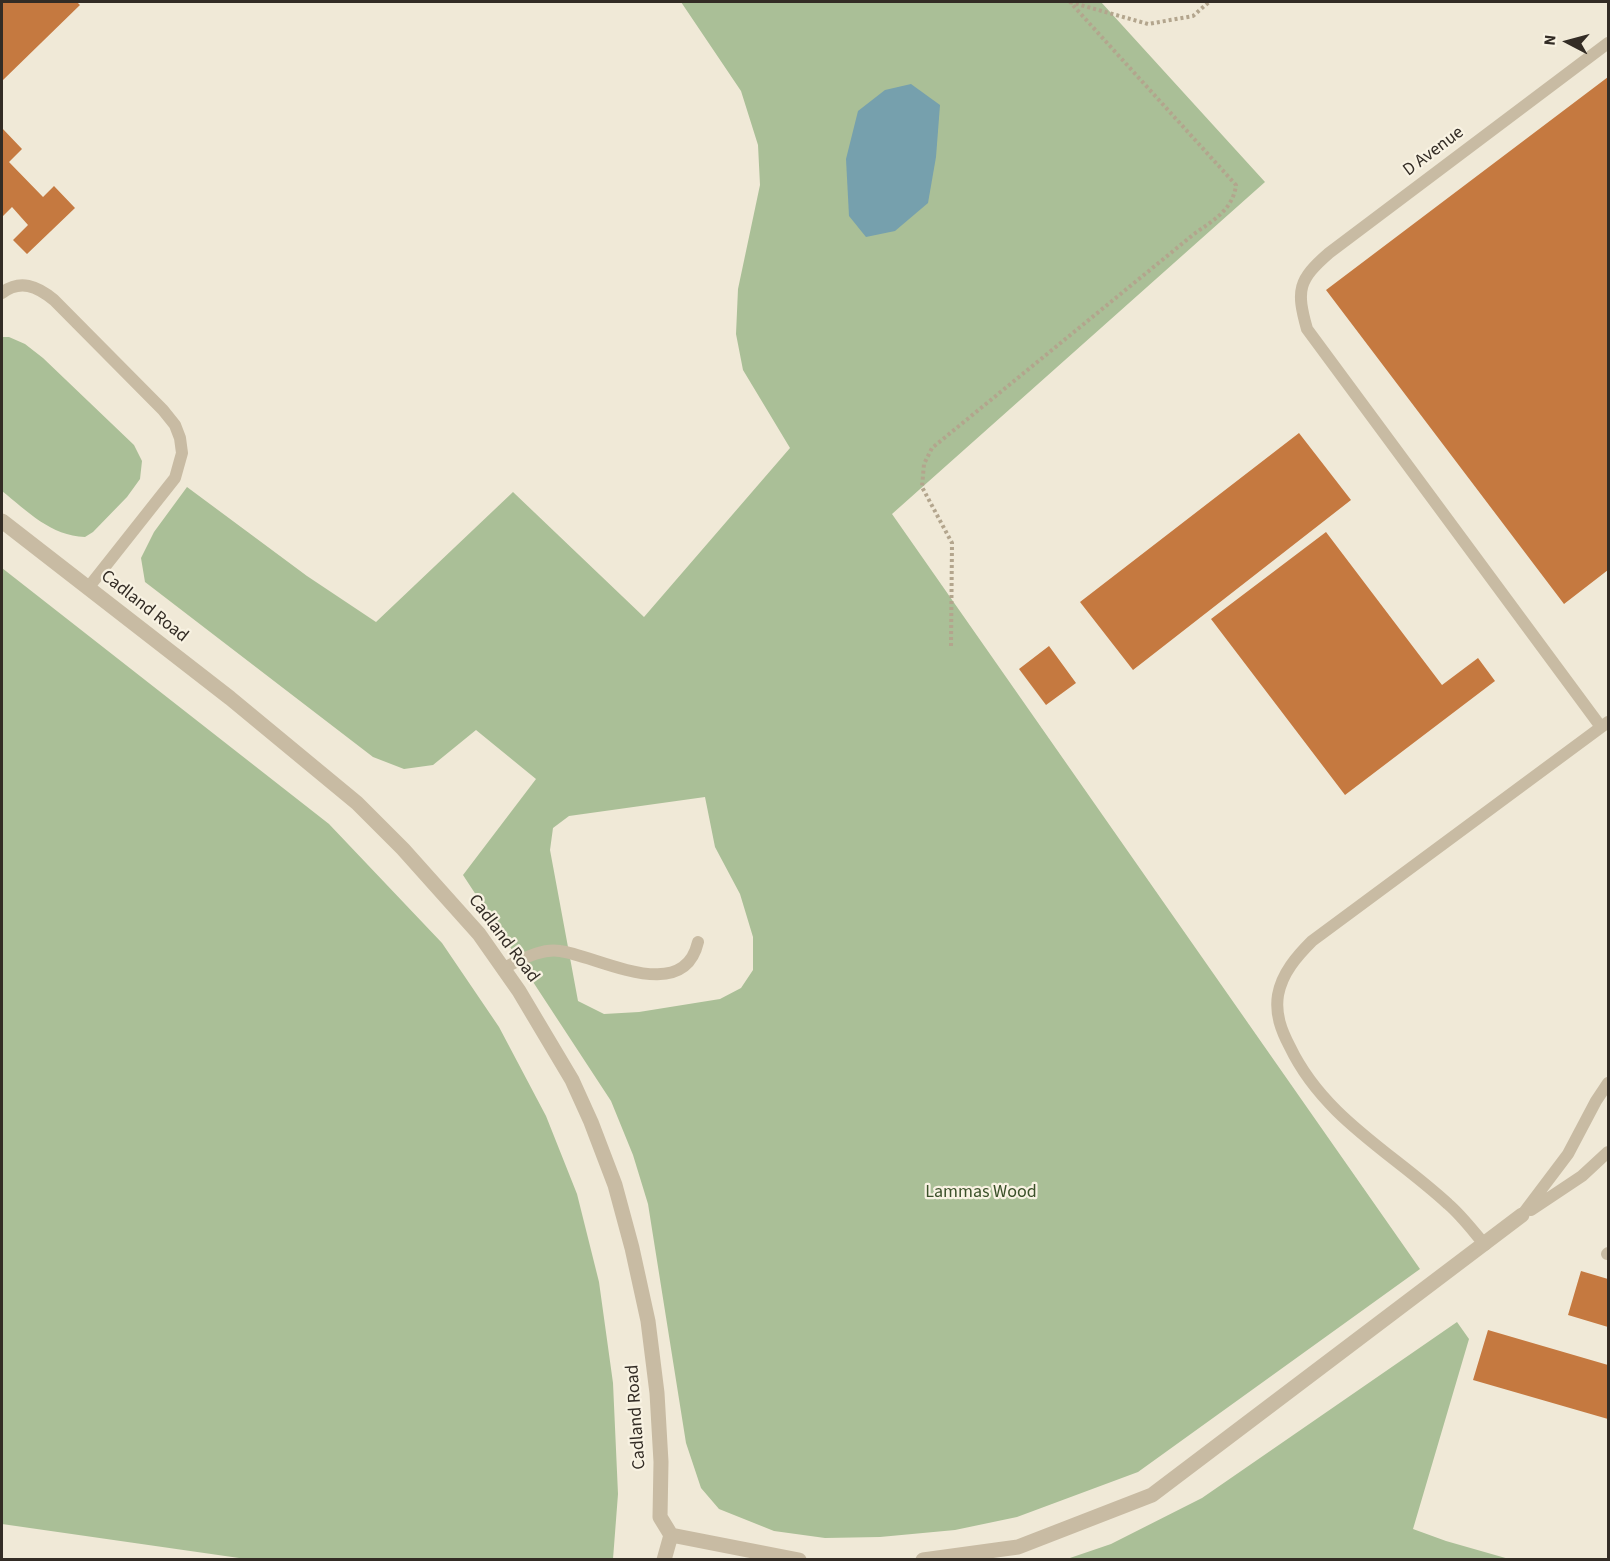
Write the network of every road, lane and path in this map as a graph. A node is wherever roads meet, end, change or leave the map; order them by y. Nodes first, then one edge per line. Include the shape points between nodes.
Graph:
1 (1070, 2) edge
2 (1209, 2) edge
3 (1608, 44) edge
4 (2, 293) edge
5 (2, 520) edge
6 (88, 588) junction
7 (951, 646) dead end
8 (1605, 725) edge
9 (698, 942) dead end
10 (503, 968) junction
11 (1608, 1083) edge
12 (1608, 1152) edge
13 (1522, 1215) junction
14 (1485, 1245) junction
15 (671, 1535) junction
16 (664, 1560) edge
17 (799, 1560) edge
18 (923, 1560) edge

1 - 2 path via 1148,24 1193,16
1 - 7 path via 1236,185 1235,196 1224,212 932,448 924,464 922,488 952,543
3 - 8 lane, D Avenue via 1329,254 1306,274 1300,301 1307,329
4 - 6 lane via 15,285 34,286 54,300 163,410 180,438 182,453 175,478
5 - 6 street, Cadland Road
6 - 10 street, Cadland Road via 357,804 441,891
8 - 14 lane via 1312,941 1291,965 1278,994 1281,1029 1314,1086 1374,1145 1448,1204
9 - 10 lane via 687,965 658,974 630,972 561,951 542,952
10 - 15 street, Cadland Road via 572,1080 615,1185 648,1321 657,1393 660,1517
11 - 13 lane via 1568,1154
12 - 13 lane via 1582,1176
13 - 14 street
14 - 18 street via 1152,1495 1018,1548
15 - 16 street
15 - 17 street

